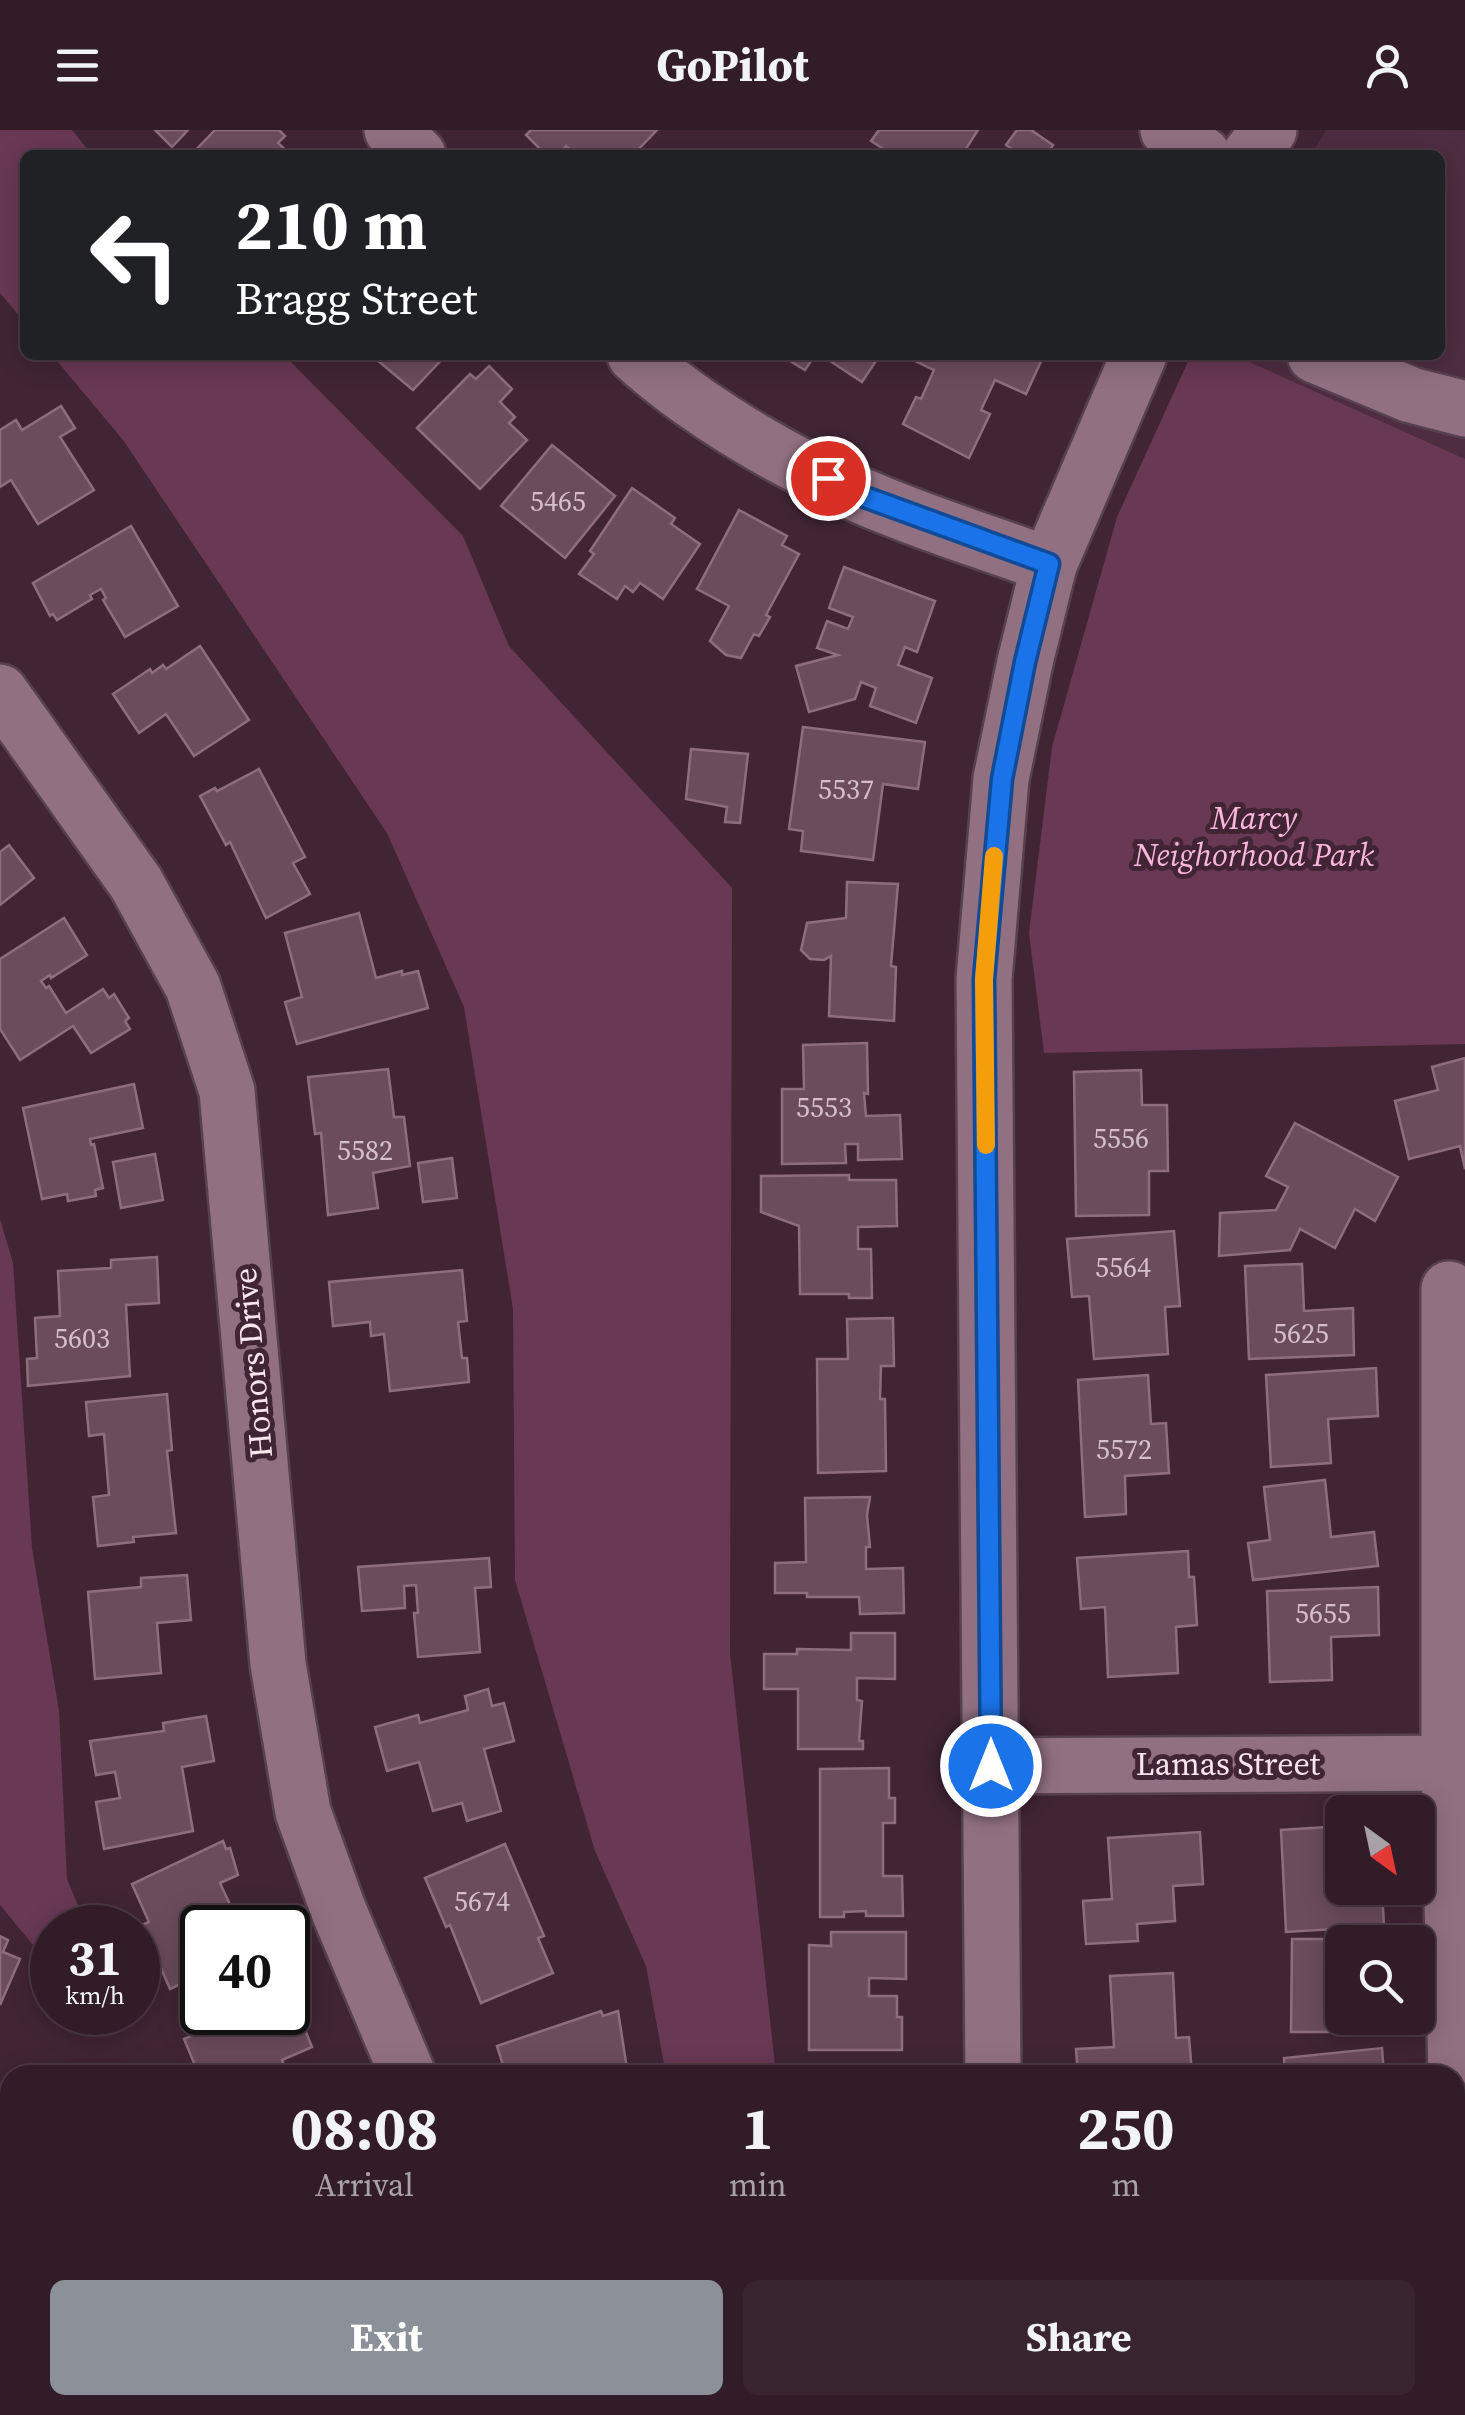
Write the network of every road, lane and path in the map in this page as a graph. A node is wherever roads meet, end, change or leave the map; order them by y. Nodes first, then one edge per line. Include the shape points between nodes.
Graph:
1 (392, 130) edge
2 (1168, 130) edge
3 (1269, 130) edge
4 (413, 150) edge
5 (1196, 150) edge
6 (1254, 150) edge
7 (640, 360) edge
8 (1137, 360) edge
9 (1327, 360) edge
10 (1465, 409) edge
11 (1049, 564) junction
12 (0, 692) edge
13 (1450, 1290) dead end
14 (1457, 1763) edge
15 (991, 1766) junction
16 (404, 2065) edge
17 (994, 2065) edge
18 (1460, 2065) edge

1 - 4 street
2 - 5 street
3 - 6 street
7 - 11 street via 762,444 862,496
8 - 11 street
9 - 10 street
11 - 15 street via 1002,779 984,979
12 - 16 street, Honors Drive via 136,883 192,986 226,1091 278,1664 303,1812
13 - 14 street
14 - 15 street, Lamas Street
14 - 18 street
15 - 17 street

